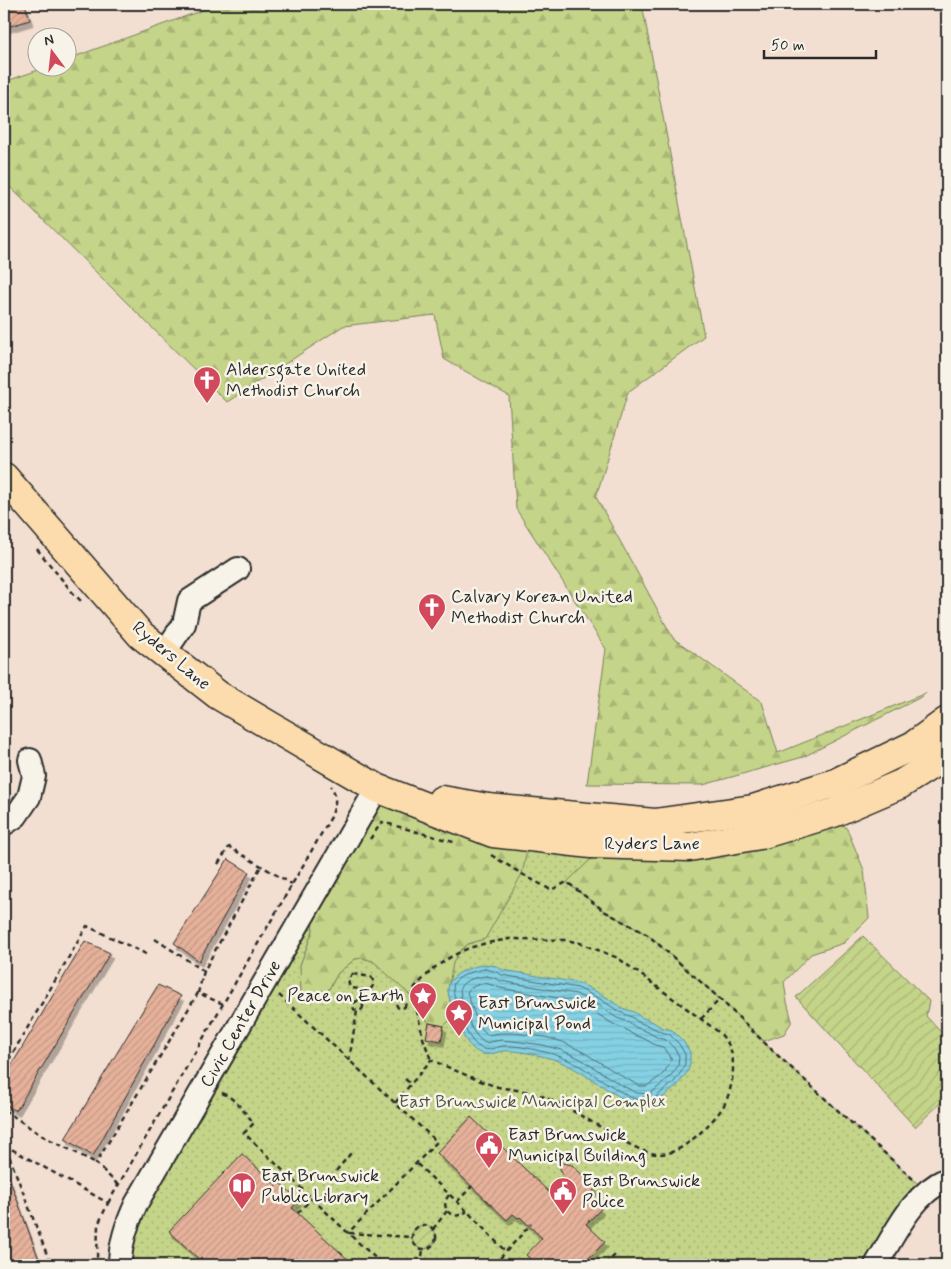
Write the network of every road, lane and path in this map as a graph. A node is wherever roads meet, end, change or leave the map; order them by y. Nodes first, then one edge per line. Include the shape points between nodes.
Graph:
1 (4, 477) edge
2 (35, 547) dead end
3 (238, 569) dead end
4 (86, 605) dead end
5 (164, 653) junction
6 (947, 721) edge
7 (947, 755) edge
8 (30, 760) dead end
9 (330, 786) dead end
10 (377, 788) junction
11 (4, 824) edge
12 (366, 846) dead end
13 (466, 846) dead end
14 (484, 851) dead end
15 (218, 864) dead end
16 (261, 866) junction
17 (292, 884) junction
18 (155, 939) dead end
19 (146, 954) dead end
20 (204, 970) junction
21 (360, 989) junction
22 (276, 992) dead end
23 (198, 993) junction
24 (720, 998) junction
25 (358, 1001) junction
26 (223, 1005) junction
27 (357, 1011) junction
28 (701, 1019) junction
29 (431, 1060) junction
30 (350, 1061) junction
31 (4, 1068) edge
32 (405, 1079) dead end
33 (411, 1084) junction
34 (205, 1085) junction
35 (395, 1103) junction
36 (4, 1110) edge
37 (4, 1146) edge
38 (351, 1153) dead end
39 (96, 1163) junction
40 (417, 1164) junction
41 (336, 1172) dead end
42 (940, 1184) edge
43 (118, 1185) junction
44 (472, 1186) dead end
45 (449, 1195) junction
46 (312, 1198) junction
47 (457, 1202) junction
48 (108, 1203) junction
49 (447, 1211) junction
50 (467, 1211) junction
51 (298, 1213) dead end
52 (531, 1224) dead end
53 (433, 1229) junction
54 (348, 1233) junction
55 (412, 1237) junction
56 (423, 1250) junction
57 (506, 1252) junction
58 (617, 1253) dead end
59 (52, 1265) edge
60 (98, 1265) edge
61 (120, 1265) edge
62 (383, 1265) edge
63 (422, 1265) edge
64 (494, 1265) edge
65 (605, 1265) edge
66 (876, 1265) edge

1 - 5 main road, Ryders Lane via 141,635
2 - 4 path
3 - 5 street via 189,601 184,624
5 - 10 main road, Ryders Lane via 218,695
6 - 10 main road, Ryders Lane via 914,745 835,783 753,809 655,823 488,808
7 - 10 main road, Ryders Lane via 901,784 833,813 760,835 689,847 591,844 492,833
8 - 11 street via 34,776 28,797 16,816
9 - 17 path via 336,803 331,817
10 - 34 street, Civic Center Drive
12 - 13 path via 382,822
14 - 24 path via 551,890 567,882 604,911 648,935
15 - 16 path via 229,847
16 - 17 path
16 - 20 path
17 - 26 path
18 - 20 path
19 - 31 path via 87,926
20 - 23 path
21 - 21 path via 351,988 350,977 354,974 371,977 372,988
21 - 25 path
22 - 30 path
23 - 26 path
23 - 39 path
24 - 28 path
24 - 42 path via 744,1023
25 - 27 path via 353,1005
25 - 27 path via 362,1008
26 - 43 path
27 - 30 path
28 - 29 path via 618,958 566,940 509,939 459,952 434,968 415,987 413,998 422,1038
28 - 29 path via 728,1042 732,1080 726,1102 708,1124 678,1151 665,1154 649,1153 629,1144 540,1095 500,1087
29 - 33 path
30 - 35 path
32 - 33 path
33 - 35 path
34 - 46 path via 225,1094 254,1123 244,1133
34 - 61 street, Civic Center Drive via 136,1204 121,1246
35 - 40 path via 437,1142
36 - 39 path via 41,1135
37 - 48 path
37 - 59 path
38 - 41 path
39 - 43 path
40 - 45 path
40 - 54 path
42 - 66 street via 911,1208
43 - 48 path
44 - 47 path
45 - 47 path
45 - 49 path via 445,1202
46 - 51 path
46 - 54 path
47 - 50 path
48 - 60 path via 98,1225
49 - 50 path via 456,1216
49 - 53 path
50 - 57 path
52 - 57 path
53 - 55 path via 427,1225 419,1226
53 - 56 path via 435,1241 430,1248
54 - 55 path
54 - 62 path
55 - 56 path via 415,1246
56 - 63 path
57 - 64 path
58 - 65 path

